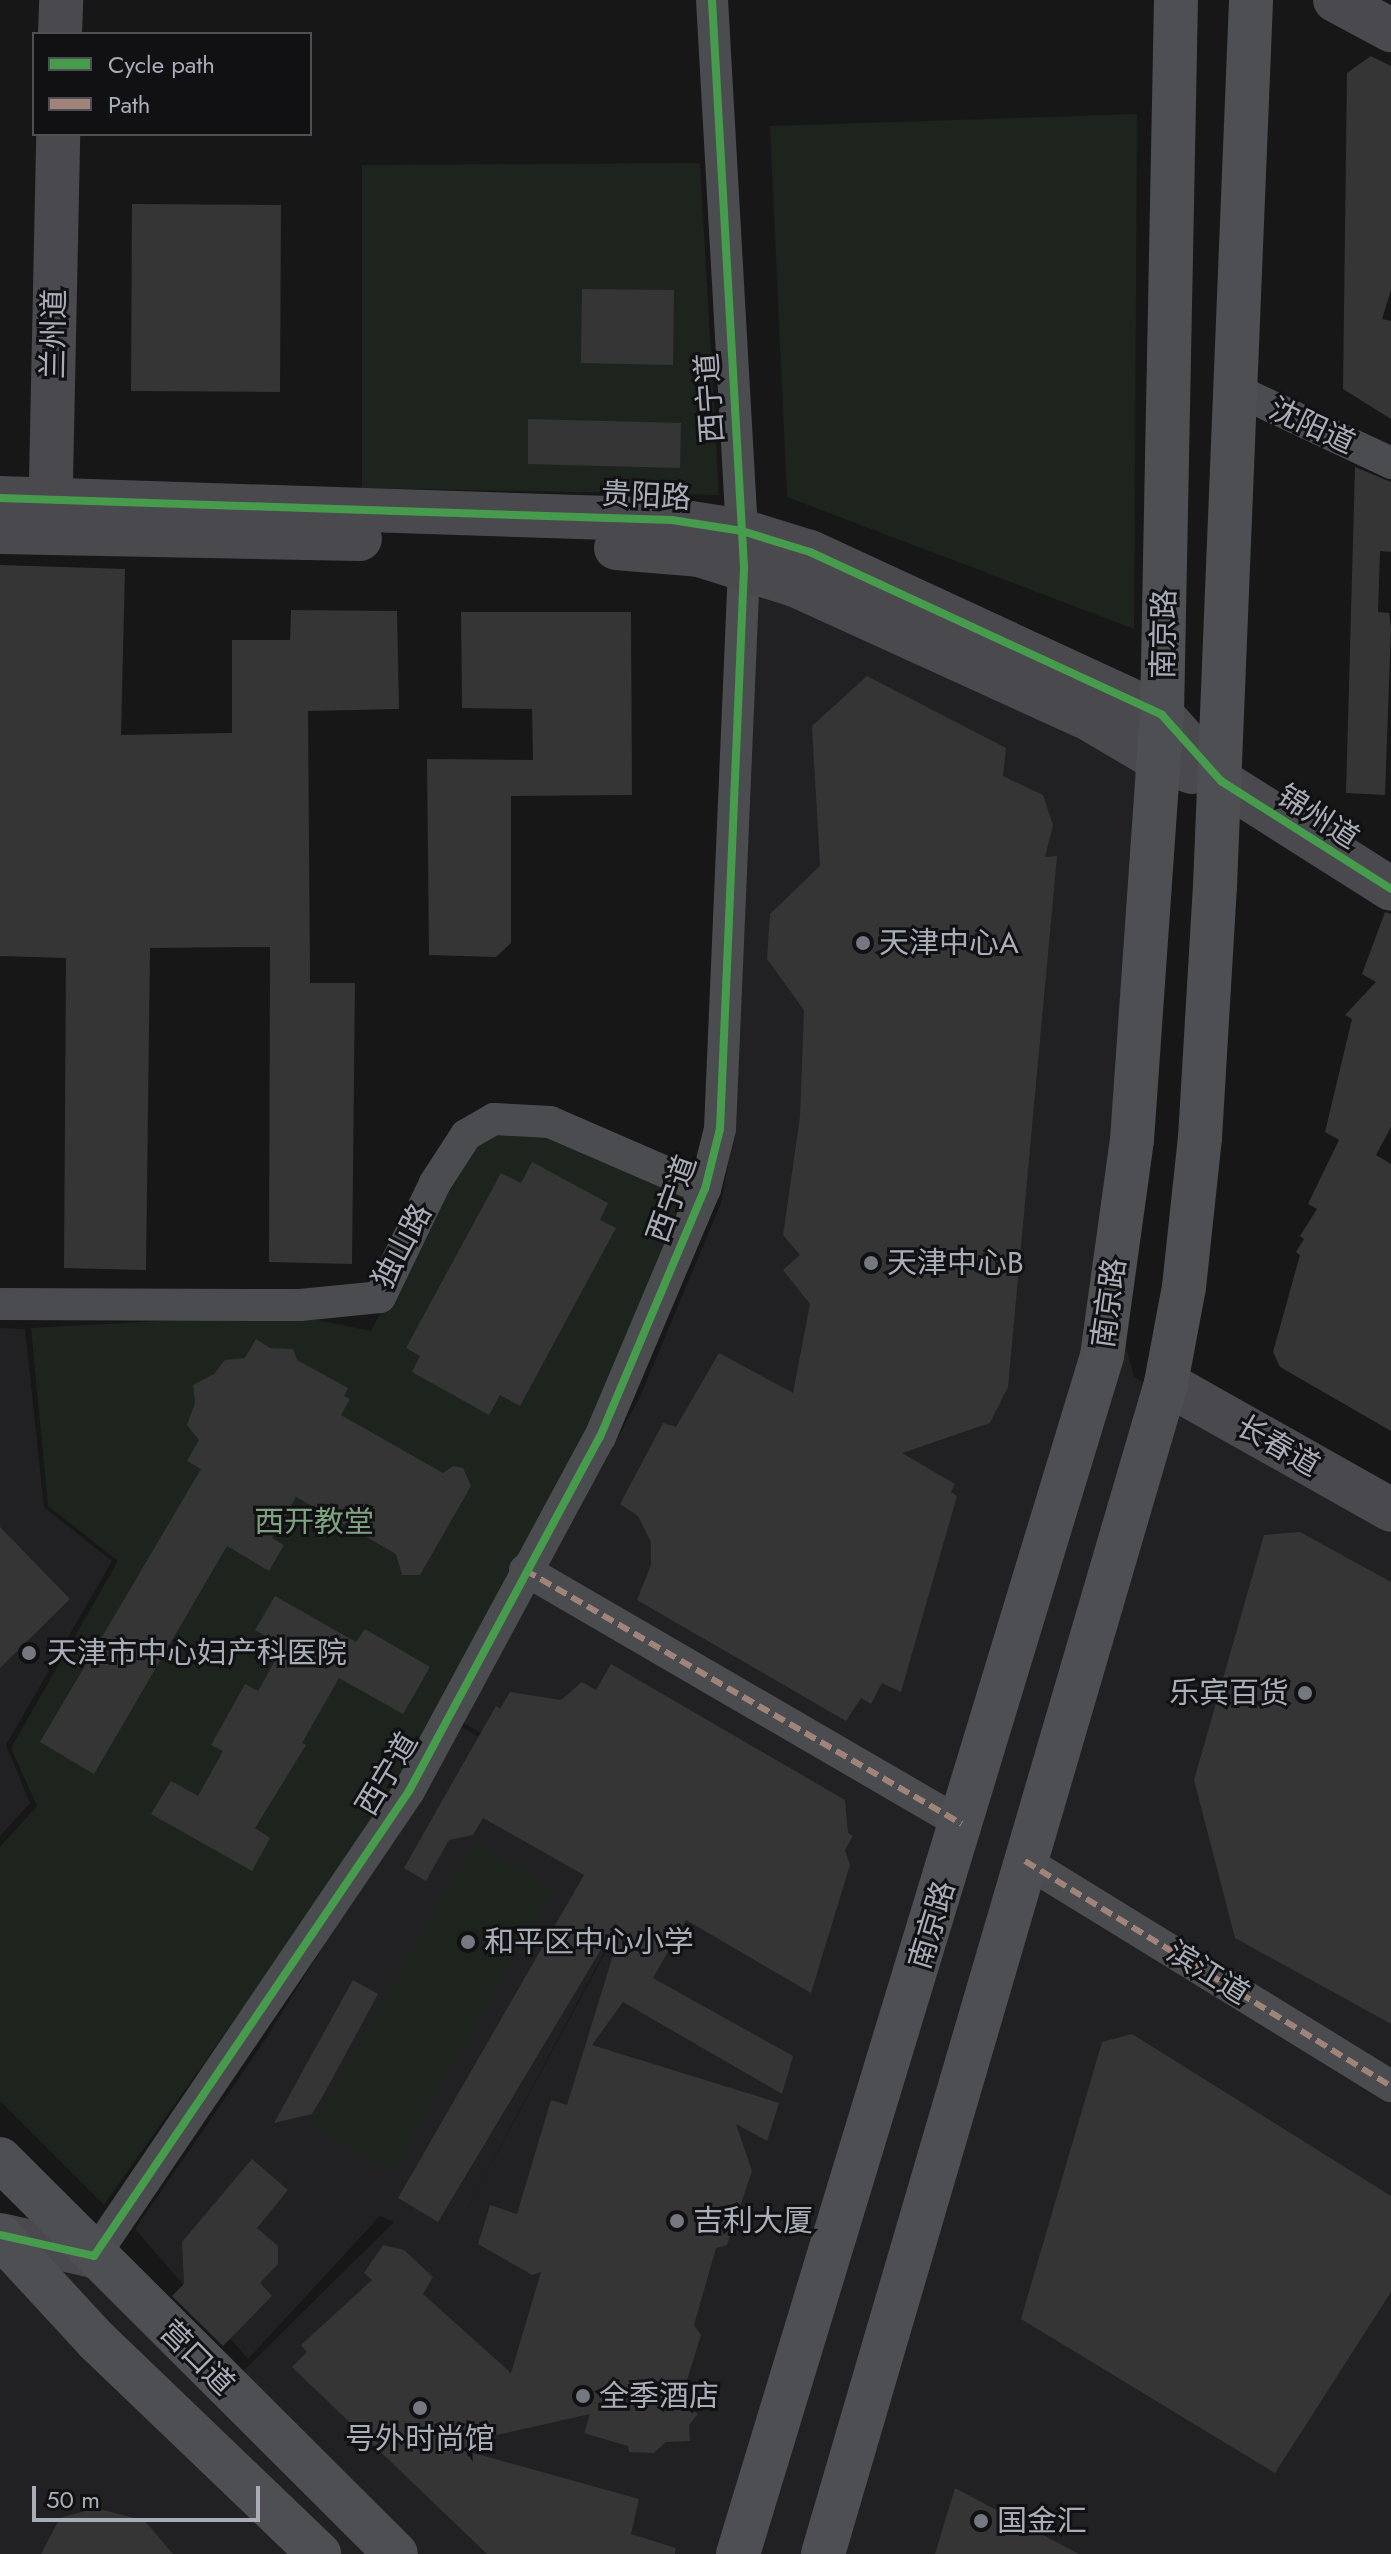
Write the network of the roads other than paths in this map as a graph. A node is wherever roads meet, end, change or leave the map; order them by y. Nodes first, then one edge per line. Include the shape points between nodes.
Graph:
1 (61, 0) edge
2 (712, 0) edge
3 (1176, 0) edge
4 (1251, 0) edge
5 (1335, 0) edge
6 (1391, 30) edge
7 (60, 32) edge
8 (58, 136) edge
9 (1234, 389) junction
10 (1391, 463) edge
11 (0, 498) edge
12 (50, 516) junction
13 (0, 532) edge
14 (743, 549) junction
15 (1162, 715) junction
16 (1160, 761) junction
17 (1221, 781) junction
18 (1391, 889) edge
19 (705, 1189) junction
20 (0, 1304) edge
21 (1166, 1383) junction
22 (1391, 1510) edge
23 (525, 1570) junction
24 (962, 1824) junction
25 (1025, 1861) junction
26 (1391, 2086) edge
27 (0, 2159) edge
28 (0, 2236) edge
29 (94, 2256) junction
30 (319, 2554) edge
31 (396, 2554) edge
32 (738, 2554) edge
33 (823, 2554) edge

1 - 7 street
2 - 14 street, 西宁道
3 - 15 main road, 南京路
4 - 9 main road, 南京路
5 - 6 street
8 - 12 street, 兰州道
9 - 10 street, 沈阳道
9 - 17 main road, 南京路
11 - 12 street, 贵阳路
12 - 13 street, 贵阳路
12 - 14 street, 贵阳路 via 672,520
14 - 15 street, 贵阳路 via 810,552
14 - 16 street, 贵阳路 via 795,585 1091,720
14 - 19 street, 西宁道 via 720,1129
15 - 16 main road, 南京路
15 - 17 street, 贵阳路
16 - 17 street, 贵阳路
16 - 24 main road, 南京路 via 1132,1140 1102,1356
17 - 18 street, 锦州道
17 - 21 main road, 南京路 via 1200,1138 1184,1287
19 - 20 street, 独山路 via 550,1122 494,1119 466,1135 435,1183 380,1297 300,1305
19 - 23 street, 西宁道 via 600,1437
21 - 22 street, 长春道
21 - 25 main road, 南京路
23 - 24 street
23 - 29 street, 西宁道 via 409,1791
24 - 32 main road, 南京路
25 - 26 street, 滨江道
25 - 33 main road, 南京路
27 - 29 main road, 营口道
28 - 29 street
28 - 30 main road, 营口道 via 97,2341
29 - 31 main road, 营口道

